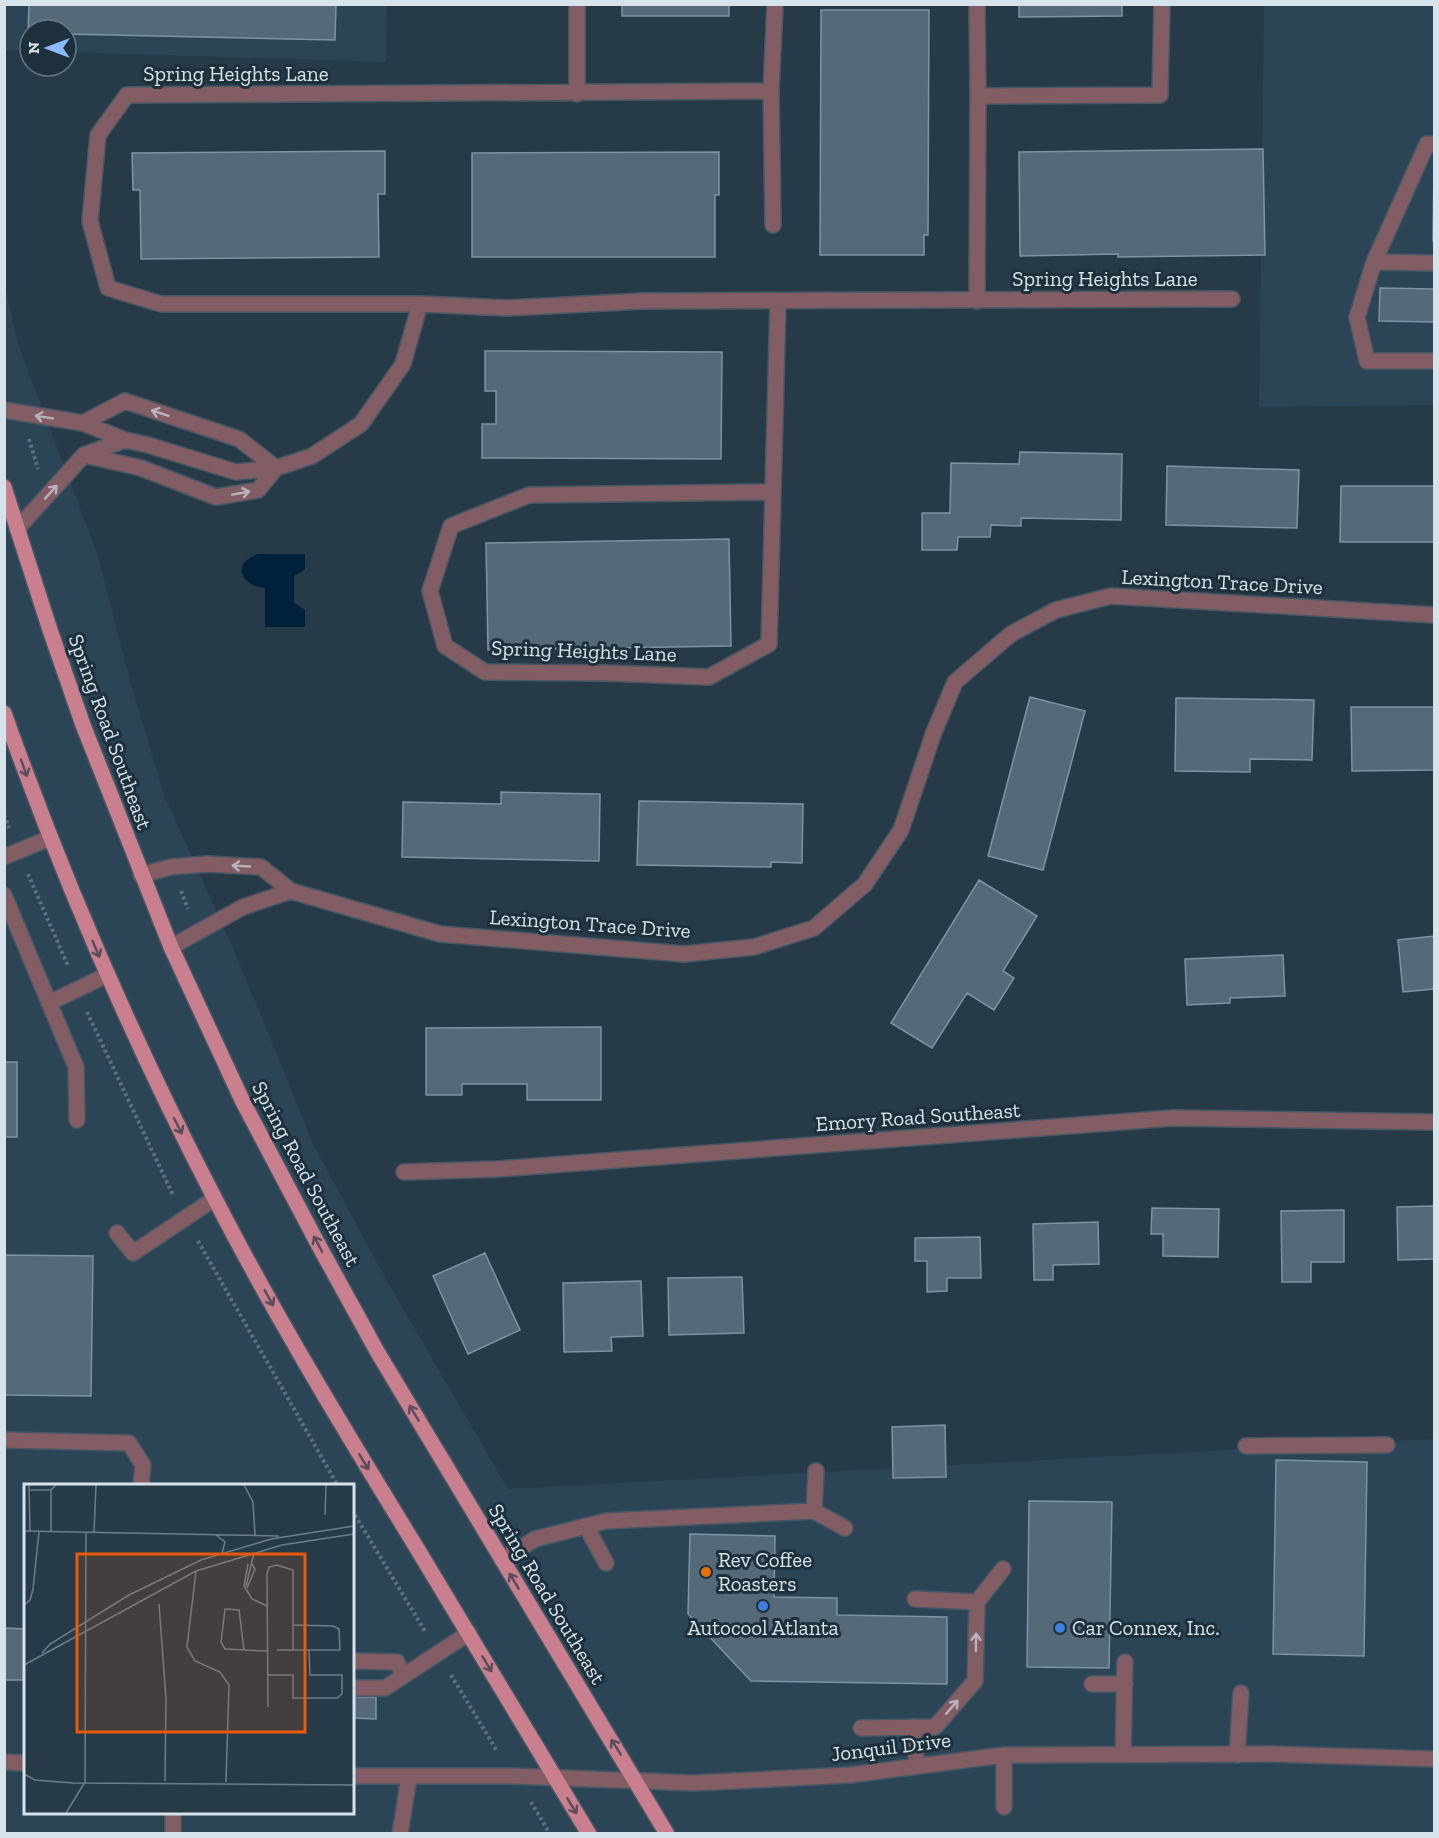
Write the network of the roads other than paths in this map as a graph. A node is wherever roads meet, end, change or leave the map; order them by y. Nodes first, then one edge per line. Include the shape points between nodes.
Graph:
1 (577, 4) edge
2 (775, 4) edge
3 (977, 4) edge
4 (1162, 4) edge
5 (771, 92) junction
6 (577, 94) junction
7 (978, 96) junction
8 (1434, 144) edge
9 (773, 225) dead end
10 (1374, 262) junction
11 (1434, 263) edge
12 (1232, 299) dead end
13 (778, 301) junction
14 (977, 301) junction
15 (420, 303) junction
16 (1434, 361) edge
17 (4, 410) edge
18 (83, 423) junction
19 (125, 440) junction
20 (84, 455) junction
21 (276, 468) junction
22 (4, 487) edge
23 (773, 492) junction
24 (17, 529) junction
25 (1434, 615) edge
26 (4, 712) edge
27 (50, 838) junction
28 (4, 857) edge
29 (141, 875) junction
30 (291, 891) junction
31 (4, 895) edge
32 (171, 947) junction
33 (107, 975) junction
34 (49, 1003) junction
35 (77, 1120) dead end
36 (1434, 1122) edge
37 (404, 1172) dead end
38 (214, 1199) junction
39 (117, 1233) dead end
40 (4, 1440) edge
41 (1387, 1444) dead end
42 (1246, 1446) dead end
43 (816, 1471) dead end
44 (141, 1484) edge
45 (814, 1511) junction
46 (586, 1526) junction
47 (844, 1528) dead end
48 (502, 1560) junction
49 (606, 1563) dead end
50 (1003, 1569) dead end
51 (915, 1599) dead end
52 (977, 1602) junction
53 (469, 1634) junction
54 (354, 1661) edge
55 (1125, 1662) dead end
56 (403, 1676) junction
57 (1092, 1684) dead end
58 (1125, 1684) junction
59 (354, 1688) edge
60 (1241, 1694) dead end
61 (913, 1727) junction
62 (861, 1728) dead end
63 (1004, 1755) junction
64 (1123, 1755) junction
65 (1237, 1755) junction
66 (1434, 1759) edge
67 (4, 1762) edge
68 (24, 1763) edge
69 (916, 1766) junction
70 (354, 1776) edge
71 (409, 1777) junction
72 (555, 1778) junction
73 (637, 1781) junction
74 (1004, 1807) dead end
75 (173, 1814) edge
76 (173, 1833) edge
77 (400, 1833) edge
78 (589, 1833) edge
79 (667, 1833) edge

1 - 6 street
2 - 5 street
3 - 7 street
4 - 7 street via 1160,95
5 - 6 street, Spring Heights Lane
5 - 9 street
6 - 15 street, Spring Heights Lane via 127,95 98,135 90,221 108,288 161,304
7 - 14 street
8 - 10 street via 1427,144
10 - 11 street
10 - 16 street via 1357,317 1367,361
12 - 14 street, Spring Heights Lane
13 - 14 street, Spring Heights Lane
13 - 15 street, Spring Heights Lane via 643,301 507,308
13 - 23 street, Spring Heights Lane
15 - 21 street via 403,364 361,424 312,456
18 -> 17 street
18 - 19 street
21 -> 18 street via 239,439 125,401
19 - 20 street
19 - 21 street via 236,472
20 -> 21 street via 141,468 216,497 258,490
24 -> 20 street
22 - 24 main road, Spring Road Southeast
23 - 23 street, Spring Heights Lane via 769,644 709,677 485,672 445,646 430,591 451,526 529,495
24 - 29 main road, Spring Road Southeast via 83,725
25 - 30 street, Lexington Trace Drive via 1111,596 1056,610 1011,634 955,682 901,831 865,884 814,928 754,947 684,954 440,934
26 -> 27 main road
27 - 28 street
27 -> 33 main road
30 -> 29 street, Lexington Trace Drive via 261,867 207,864
29 - 32 main road, Spring Road Southeast
30 - 32 street via 243,907
31 - 34 street
48 -> 32 main road, Spring Road Southeast via 318,1244 243,1102
33 - 34 street
33 -> 38 main road
34 - 35 street via 76,1067
36 - 37 street, Emory Road Southeast via 1173,1118 498,1170
38 - 39 street via 133,1253
38 -> 53 main road via 334,1412
40 - 44 street via 129,1443 142,1465
41 - 42 street
43 - 45 street
45 - 46 street via 606,1521
45 - 47 street
46 - 48 street via 535,1539
46 - 49 street
73 -> 48 main road, Spring Road Southeast
50 - 52 street
51 - 52 street
61 -> 52 street via 935,1727 975,1681
53 - 56 street
53 -> 72 main road
54 - 56 street via 397,1662
55 - 58 street
56 - 59 street via 385,1688
57 - 58 street
58 - 64 street
60 - 65 street
61 - 62 street
61 - 69 street
63 - 64 street, Jonquil Drive
63 - 69 street, Jonquil Drive
63 - 74 street
64 - 65 street, Jonquil Drive
65 - 66 street, Jonquil Drive
67 - 68 street
69 - 73 street, Jonquil Drive via 812,1778
70 - 71 street, Jonquil Drive
71 - 72 street, Jonquil Drive
71 - 77 street
72 - 73 street, Jonquil Drive
72 -> 78 main road
73 - 79 main road, Spring Road Southeast
75 - 76 street

